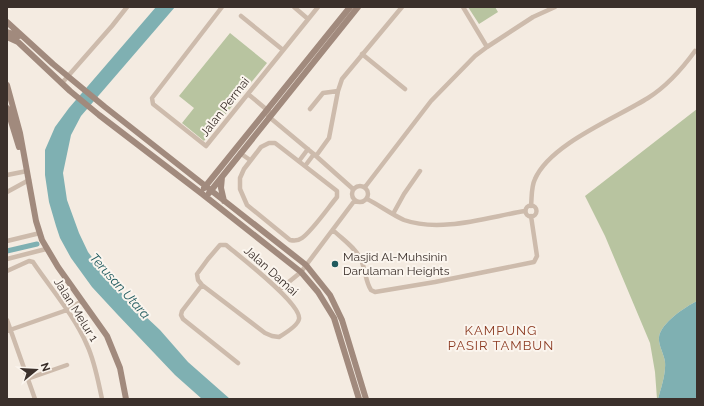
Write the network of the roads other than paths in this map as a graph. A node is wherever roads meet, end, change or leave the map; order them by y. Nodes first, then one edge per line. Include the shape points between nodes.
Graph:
1 (127, 7) edge
2 (222, 7) edge
3 (294, 7) edge
4 (318, 7) edge
5 (350, 7) edge
6 (358, 7) edge
7 (402, 7) edge
8 (463, 7) edge
9 (555, 7) edge
10 (241, 16) dead end
11 (308, 19) junction
12 (7, 22) edge
13 (7, 32) edge
14 (7, 38) edge
15 (27, 41) junction
16 (18, 42) junction
17 (7, 43) edge
18 (487, 47) junction
19 (283, 50) junction
20 (695, 51) dead end
21 (362, 54) junction
22 (68, 76) junction
23 (62, 83) junction
24 (7, 85) edge
25 (405, 89) dead end
26 (338, 91) junction
27 (248, 94) junction
28 (7, 108) edge
29 (310, 109) dead end
30 (268, 114) junction
31 (308, 149) junction
32 (240, 153) junction
33 (315, 155) junction
34 (250, 160) junction
35 (299, 161) junction
36 (26, 163) junction
37 (305, 166) junction
38 (27, 171) junction
39 (420, 171) dead end
40 (7, 175) edge
41 (222, 176) junction
42 (29, 180) junction
43 (208, 188) junction
44 (365, 188) junction
45 (353, 189) junction
46 (7, 192) edge
47 (203, 195) junction
48 (367, 199) junction
49 (355, 200) junction
50 (224, 201) junction
51 (531, 206) junction
52 (525, 211) junction
53 (393, 214) junction
54 (531, 216) junction
55 (333, 230) junction
56 (40, 233) junction
57 (7, 241) edge
58 (46, 249) junction
59 (7, 259) edge
60 (306, 265) junction
61 (7, 271) edge
62 (301, 272) junction
63 (202, 285) junction
64 (279, 290) junction
65 (82, 301) junction
66 (67, 310) junction
67 (7, 320) edge
68 (9, 330) edge
69 (238, 363) dead end
70 (67, 366) dead end
71 (27, 379) junction
72 (34, 399) edge
73 (102, 399) edge
74 (126, 399) edge
75 (359, 399) edge
76 (366, 399) edge

1 - 22 street
2 - 27 street, Jalan Permai via 152,101 206,146
3 - 11 street
4 - 11 street, Jalan Permai
5 - 30 street
6 - 30 street
7 - 21 street
8 - 18 street
9 - 18 street via 533,17
10 - 19 street
11 - 19 street, Jalan Permai
12 - 15 street
13 - 15 street
14 - 16 street
15 - 22 street
16 - 17 street
16 - 23 street
18 - 44 street via 431,101
19 - 27 street, Jalan Permai
20 - 51 street via 683,67 658,91 571,142 550,158 533,184
21 - 25 street
21 - 26 street via 343,77
22 - 23 street
22 - 43 street
23 - 47 street
24 - 36 street
26 - 29 street via 322,93
26 - 33 street via 329,138
27 - 30 street
28 - 36 street
30 - 31 street
30 - 32 street
30 - 43 street
31 - 33 street
31 - 35 street
32 - 34 street
32 - 41 street
33 - 37 street
33 - 45 street
34 - 35 street via 265,144 272,142
34 - 37 street via 240,178 240,189 244,199 290,240 296,241 306,235 337,195 335,189
35 - 37 street
36 - 38 street
38 - 40 street
38 - 42 street
39 - 53 street
41 - 43 street
41 - 50 street
42 - 46 street
42 - 56 street
43 - 47 street
43 - 50 street
44 - 45 street via 360,186
44 - 48 street via 368,192
45 - 49 street
47 - 62 street
48 - 49 street via 363,202
48 - 53 street
49 - 55 street
50 - 60 street
51 - 52 street
51 - 54 street via 536,209 535,214
52 - 53 street via 468,222 436,225 412,222
52 - 54 street
54 - 55 street via 537,256 534,262 375,292 367,284 359,256
55 - 60 street
56 - 57 street
56 - 58 street
58 - 59 street
58 - 65 street
60 - 62 street
60 - 76 street via 330,296 342,320
61 - 66 street, Jalan Melur 1 via 32,262
62 - 64 street
62 - 75 street via 318,292 338,326
63 - 64 street, Jalan Damai via 197,274 223,244
63 - 64 street, Jalan Damai via 265,333 279,337 298,323 300,318 299,312
63 - 69 street via 181,315
65 - 66 street
65 - 74 street via 102,329 114,352
66 - 68 street
66 - 73 street, Jalan Melur 1 via 90,352
67 - 68 street
68 - 71 street
70 - 71 street
71 - 72 street

